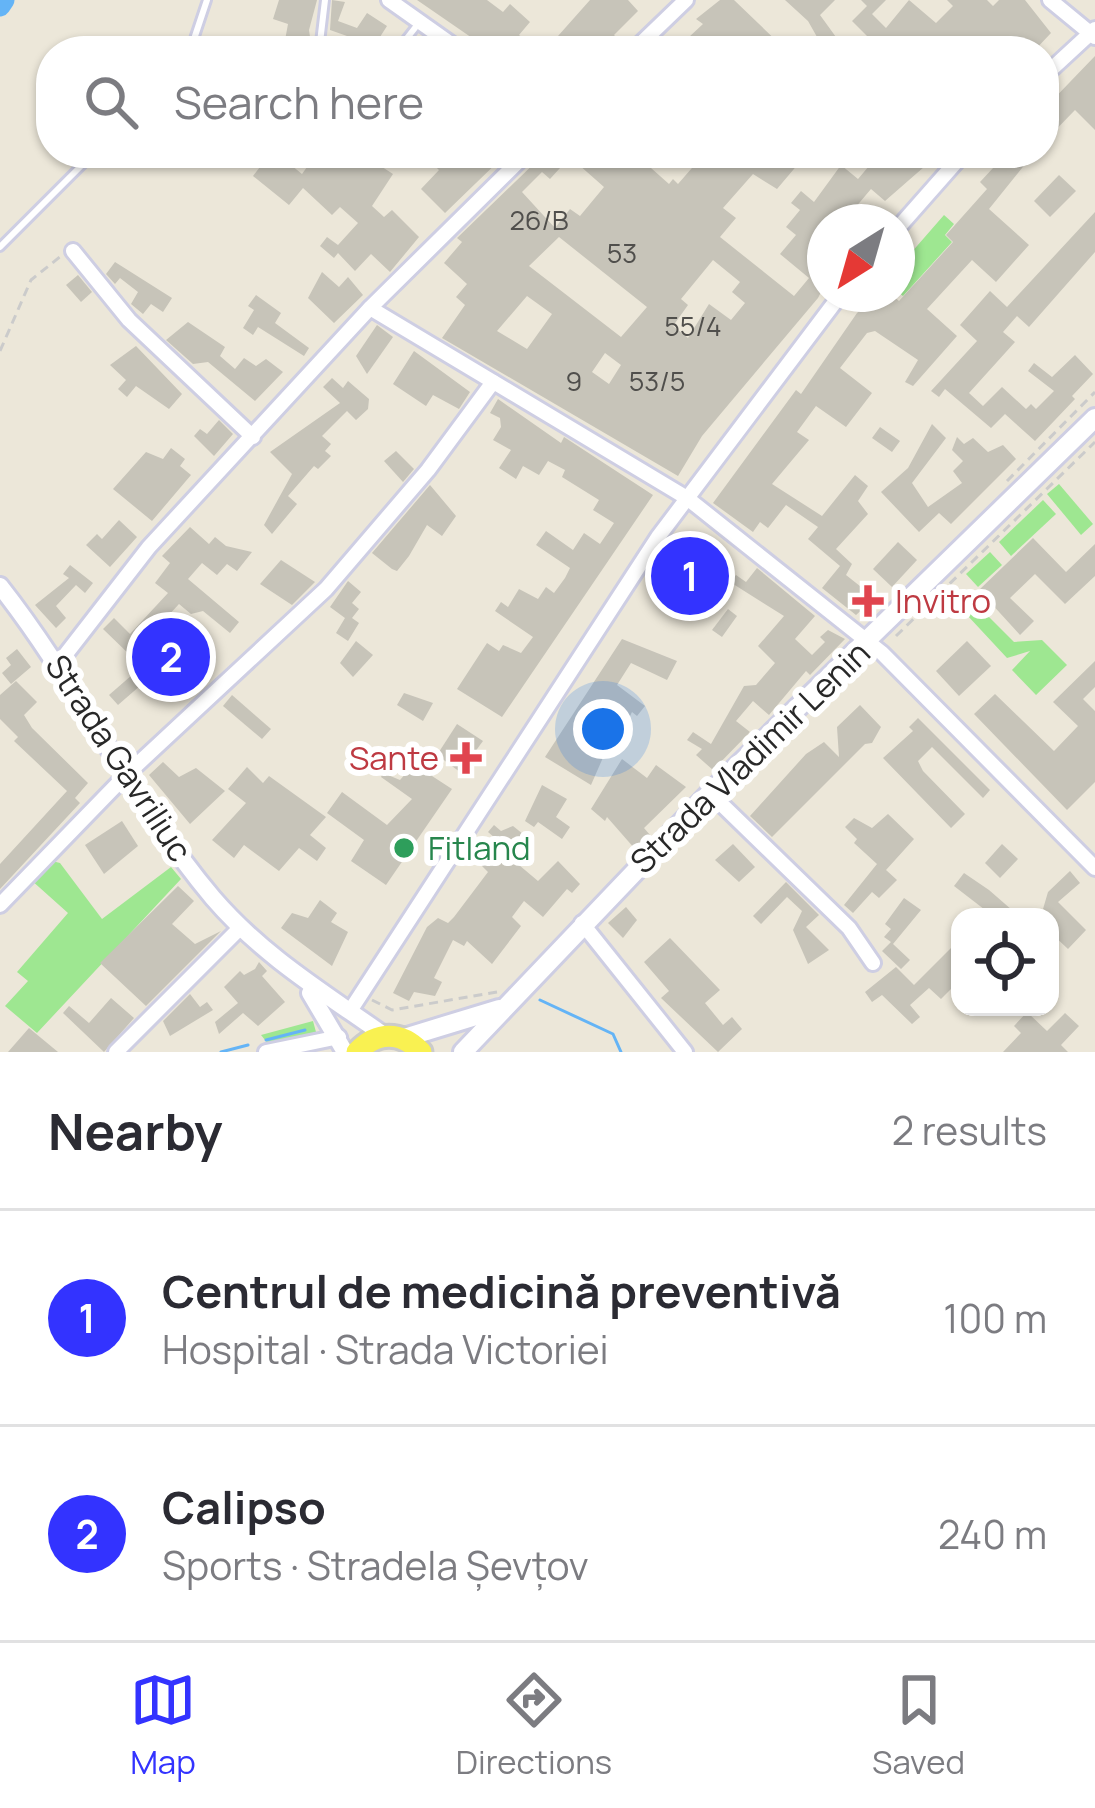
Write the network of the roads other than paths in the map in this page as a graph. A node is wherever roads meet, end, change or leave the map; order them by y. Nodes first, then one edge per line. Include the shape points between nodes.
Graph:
1 (207, 0) edge
2 (325, 0) edge
3 (389, 0) edge
4 (686, 0) edge
5 (1050, 0) edge
6 (420, 21) junction
7 (1093, 33) edge
8 (195, 36) edge
9 (321, 36) edge
10 (408, 36) edge
11 (440, 36) edge
12 (649, 36) edge
13 (1059, 63) edge
14 (79, 168) edge
15 (512, 168) edge
16 (951, 168) edge
17 (915, 209) edge
18 (0, 247) edge
19 (74, 250) road end
20 (370, 308) junction
21 (827, 312) edge
22 (493, 382) junction
23 (1095, 418) edge
24 (254, 436) junction
25 (687, 498) junction
26 (0, 586) edge
27 (869, 642) junction
28 (58, 663) junction
29 (128, 772) junction
30 (710, 793) junction
31 (1095, 868) edge
32 (0, 904) edge
33 (582, 923) junction
34 (241, 927) junction
35 (873, 963) dead end
36 (298, 978) junction
37 (501, 999) junction
38 (355, 1003) junction
39 (441, 1030) junction
40 (403, 1042) edge
41 (347, 1047) edge
42 (116, 1052) edge
43 (266, 1052) edge
44 (462, 1052) edge
45 (686, 1052) edge

1 - 8 lane
2 - 9 lane
3 - 6 street
4 - 12 street
5 - 7 street
6 - 10 lane
6 - 11 street
7 - 13 street
14 - 18 lane
15 - 20 street
16 - 17 street
19 - 24 street via 145,337
20 - 22 street
20 - 24 street
21 - 25 street
22 - 25 street
22 - 29 street via 326,590
23 - 27 main road, Strada Vladimir Lenin
24 - 28 street via 114,586
25 - 27 street
25 - 38 street
26 - 28 street, Strada Gavriliuc
27 - 30 main road, Strada Vladimir Lenin
27 - 31 street
28 - 29 street, Strada Gavriliuc
29 - 32 street
29 - 34 street, Strada Gavriliuc
30 - 33 main road, Strada Vladimir Lenin
30 - 35 street via 849,928
33 - 37 main road, Strada Vladimir Lenin
33 - 45 street
34 - 36 street, Strada Gavriliuc
34 - 42 street
36 - 38 street, Strada Gavriliuc
36 - 41 street, Strada Gavriliuc
37 - 39 main road
37 - 44 main road, Strada Vladimir Lenin
38 - 40 street, Strada Gavriliuc
39 - 40 main road
39 - 44 street
40 - 41 main road
41 - 43 street

